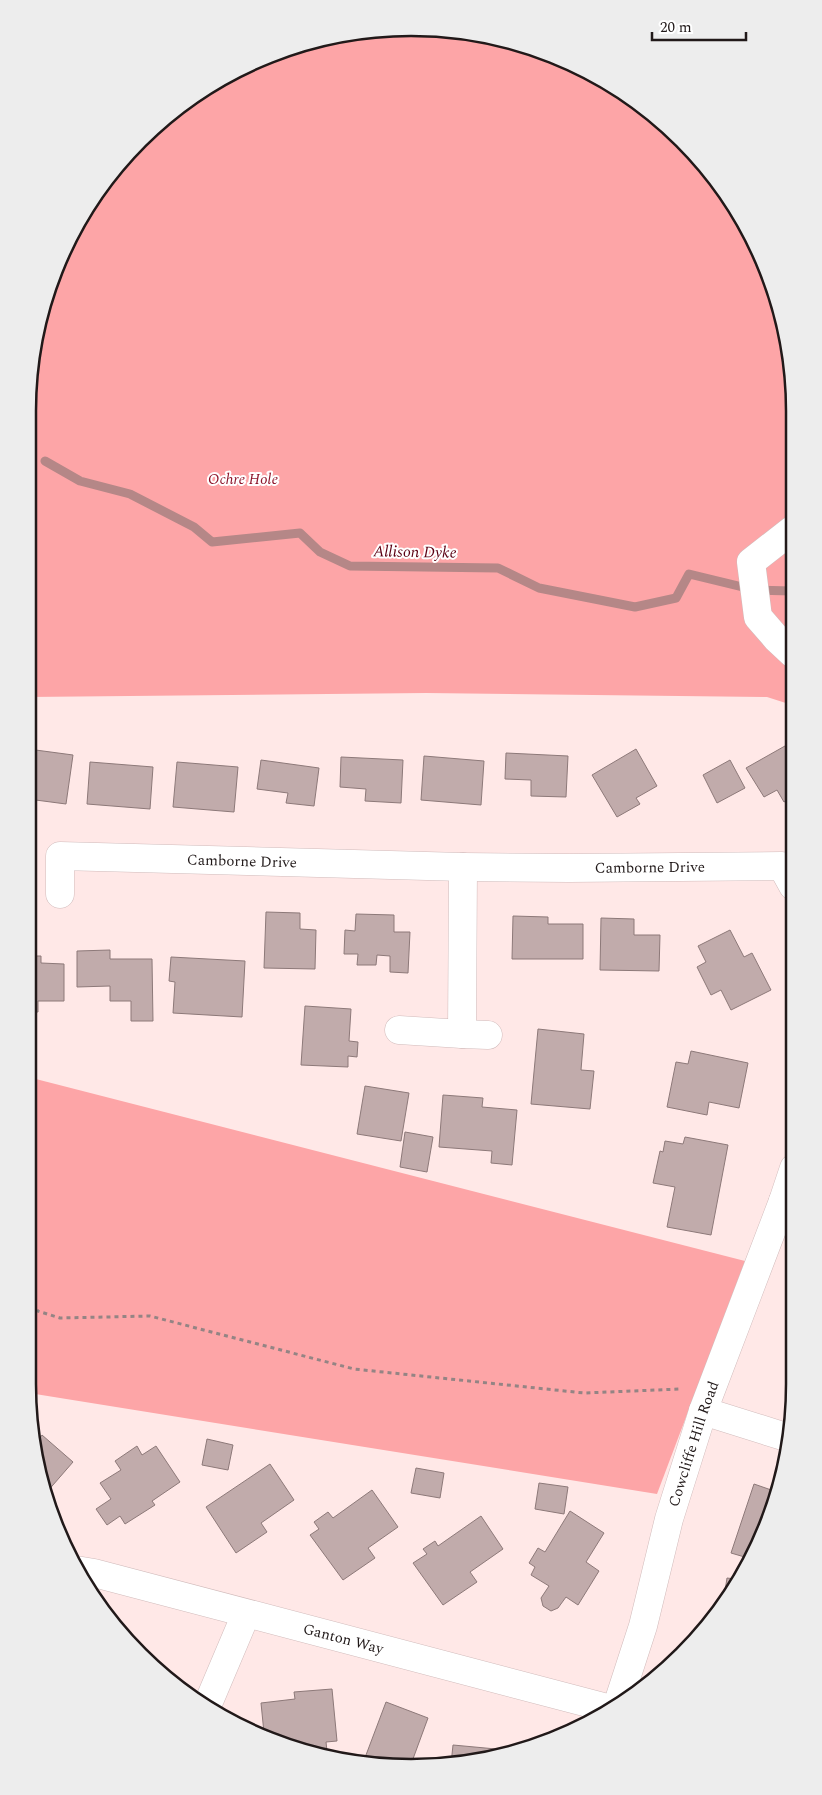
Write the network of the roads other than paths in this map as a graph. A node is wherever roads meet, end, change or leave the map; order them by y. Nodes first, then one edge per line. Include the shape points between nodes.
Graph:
1 (786, 535) edge
2 (786, 647) edge
3 (463, 867) junction
4 (786, 873) edge
5 (60, 894) dead end
6 (399, 1030) dead end
7 (786, 1205) edge
8 (703, 1411) junction
9 (783, 1436) edge
10 (86, 1572) edge
11 (246, 1614) junction
12 (621, 1695) edge
13 (209, 1700) edge
14 (602, 1707) edge

1 - 2 street via 751,562 758,617
3 - 4 street, Camborne Drive via 782,866
3 - 5 street, Camborne Drive via 60,856
3 - 6 street via 475,1034
7 - 8 street, Cowcliffe Hill Road
8 - 9 street
8 - 12 street, Cowcliffe Hill Road via 669,1518 643,1626
10 - 11 street, Ganton Way
11 - 13 street
11 - 14 street, Ganton Way

